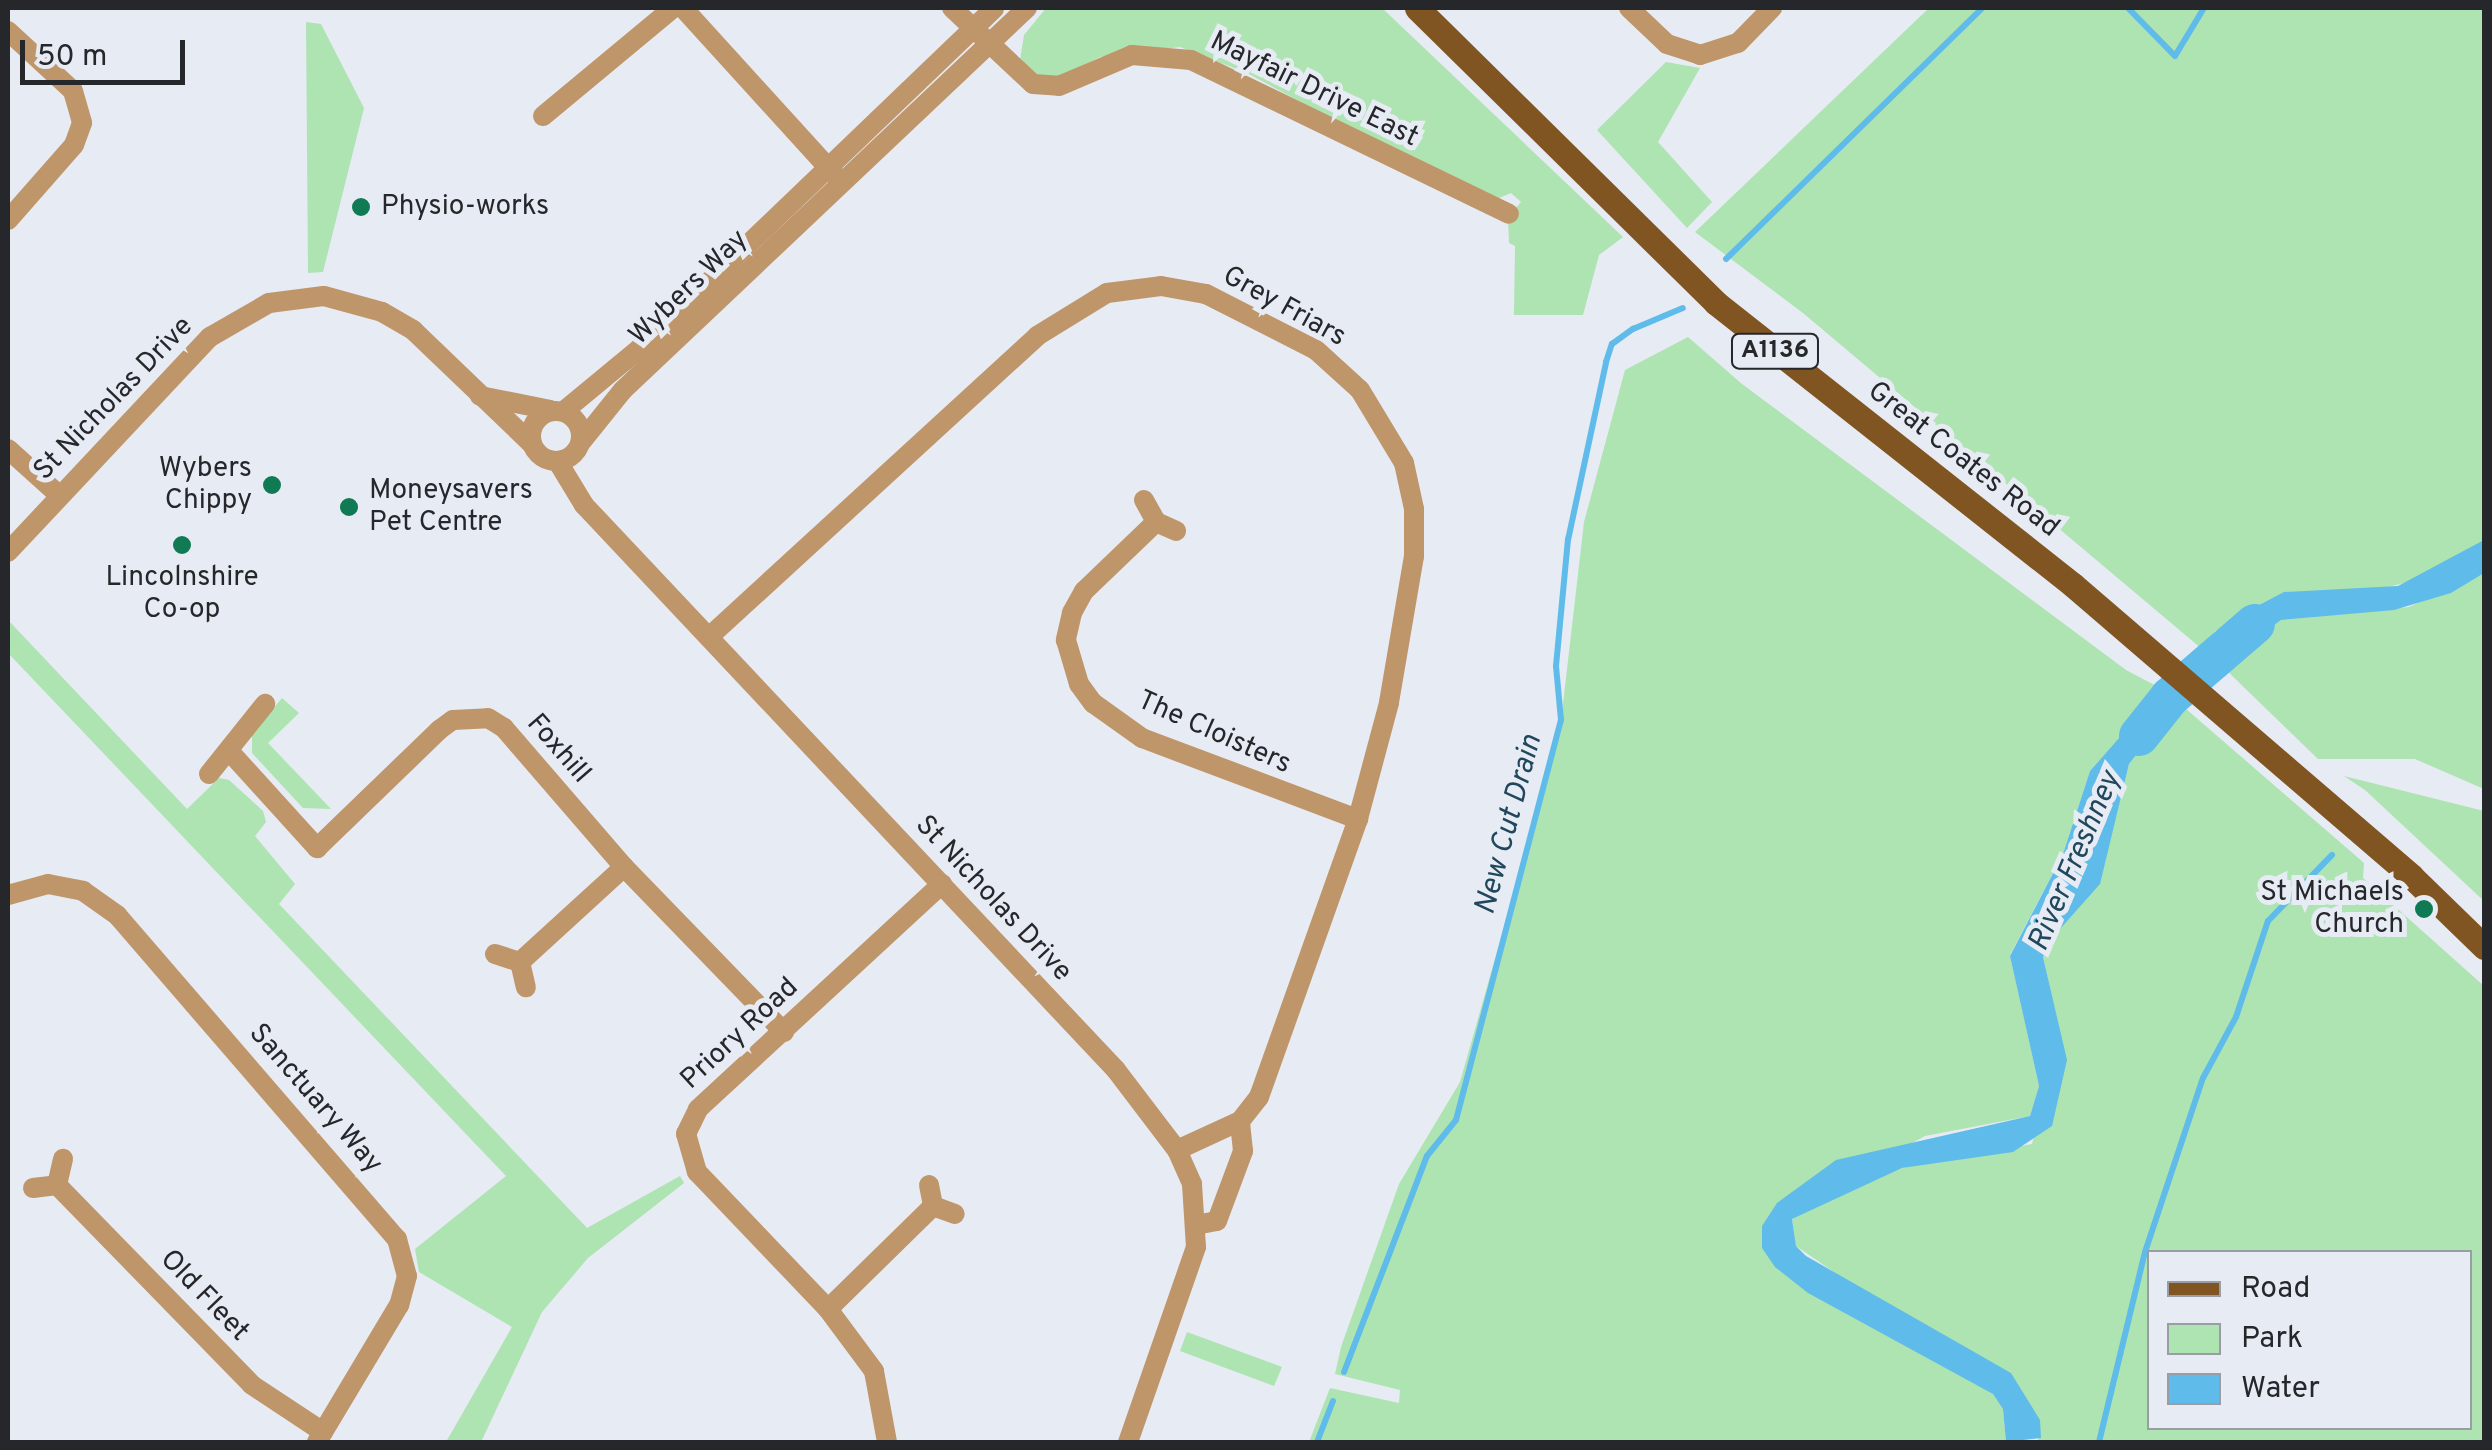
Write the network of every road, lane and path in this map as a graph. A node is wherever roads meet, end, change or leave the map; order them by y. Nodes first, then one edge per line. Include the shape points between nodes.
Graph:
1 (673, 8) edge
2 (682, 8) edge
3 (952, 8) edge
4 (994, 8) edge
5 (1027, 8) edge
6 (1417, 8) edge
7 (1629, 8) edge
8 (1772, 8) edge
9 (972, 29) junction
10 (8, 31) edge
11 (990, 44) junction
12 (543, 116) dead end
13 (834, 175) junction
14 (1509, 214) dead end
15 (8, 220) edge
16 (478, 396) junction
17 (557, 410) junction
18 (582, 441) junction
19 (532, 444) junction
20 (8, 450) edge
21 (558, 462) junction
22 (60, 496) junction
23 (1144, 500) dead end
24 (1156, 522) junction
25 (1176, 531) dead end
26 (8, 552) edge
27 (710, 636) junction
28 (264, 704) dead end
29 (230, 752) junction
30 (209, 774) dead end
31 (1358, 818) junction
32 (624, 867) junction
33 (942, 884) junction
34 (8, 895) edge
35 (2484, 946) edge
36 (496, 954) dead end
37 (520, 962) junction
38 (526, 987) dead end
39 (784, 1032) junction
40 (1240, 1120) junction
41 (1177, 1150) junction
42 (63, 1159) dead end
43 (57, 1185) junction
44 (33, 1188) dead end
45 (955, 1214) dead end
46 (1196, 1225) junction
47 (828, 1309) junction
48 (320, 1438) edge
49 (887, 1442) edge
50 (1128, 1442) edge

1 - 12 street
2 - 13 street
3 - 9 street
4 - 9 street, Wybers Way
5 - 11 street, Wybers Way
6 - 35 main road, Great Coates Road / A1136 via 1716,303 2162,662
7 - 8 street via 1667,44 1700,55 1738,43
9 - 11 street
9 - 13 street, Wybers Way
10 - 15 street via 72,92 82,122 74,145
11 - 13 street, Wybers Way
11 - 14 street, Mayfair Drive East via 1033,84 1085,78 1132,54 1192,60
13 - 17 street, Wybers Way via 639,349
13 - 18 street, Wybers Way via 623,390
16 - 17 street
16 - 19 street, St Nicholas Drive
16 - 22 street, St Nicholas Drive via 413,330 382,312 324,296 269,303 210,336
17 - 18 street via 579,422
17 - 19 street via 534,423
18 - 21 street via 574,456
19 - 21 street
20 - 22 street
21 - 27 street, St Nicholas Drive via 584,505
22 - 26 street, St Nicholas Drive
23 - 24 street
24 - 25 street
24 - 31 street, The Cloisters via 1084,591 1072,613 1066,640 1079,684 1093,703 1142,738
27 - 31 street, Grey Friars via 1057,319 1107,292 1136,286 1206,294 1339,368 1379,414 1404,463 1414,556 1388,703
27 - 33 street, St Nicholas Drive
28 - 29 street
29 - 30 street
29 - 32 street, Foxhill via 317,848 438,730 454,720 488,718 504,728
31 - 40 street, Grey Friars via 1259,1097
32 - 37 street
32 - 39 street, Foxhill
33 - 39 street, Priory Road
33 - 41 street, St Nicholas Drive via 1149,1108
34 - 48 street, Sanctuary Way via 48,884 83,891 117,914 397,1239 406,1276 399,1305
36 - 37 street
37 - 38 street
39 - 47 street, Priory Road via 698,1110 687,1148 697,1172
40 - 41 street
40 - 46 street, Grey Friars via 1242,1151 1217,1221
41 - 46 street, St Nicholas Drive via 1192,1184
42 - 43 street
43 - 44 street
43 - 48 street, Old Fleet via 252,1385
45 - 47 street via 931,1195
46 - 50 street, St Nicholas Drive via 1183,1292
47 - 49 street, Priory Road via 874,1371

